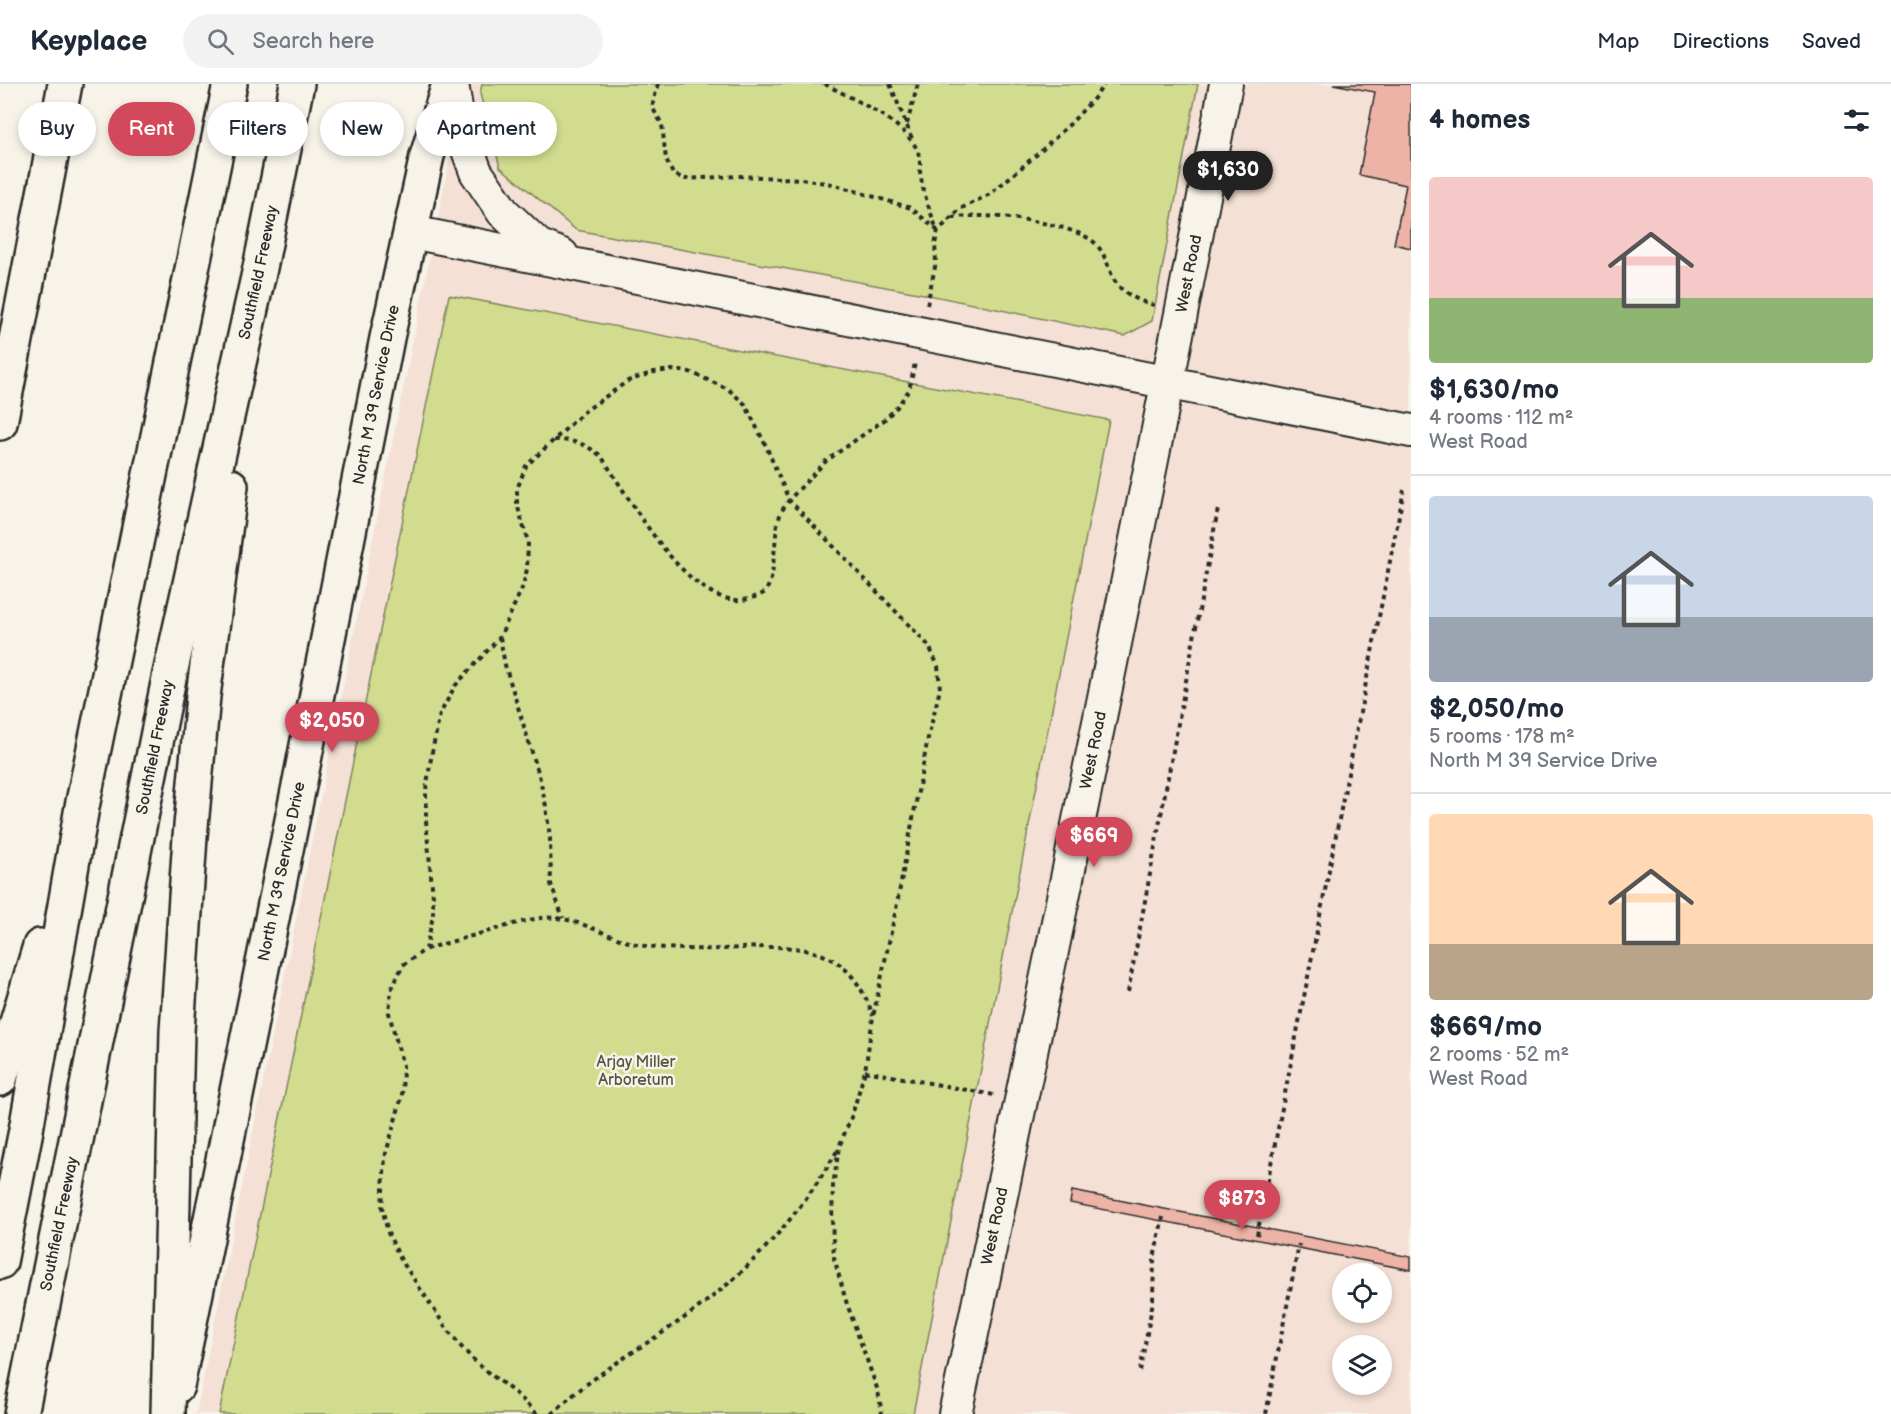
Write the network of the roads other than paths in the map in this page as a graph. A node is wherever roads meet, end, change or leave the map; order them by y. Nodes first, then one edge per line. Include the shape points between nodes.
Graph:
1 (65, 84) edge
2 (230, 84) edge
3 (297, 84) edge
4 (451, 84) edge
5 (1226, 84) edge
6 (411, 232) junction
7 (260, 268) junction
8 (617, 275) junction
9 (1167, 382) junction
10 (2, 406) edge
11 (1411, 431) edge
12 (82, 807) junction
13 (0, 1079) edge
14 (0, 1262) edge
15 (21, 1414) edge
16 (170, 1414) edge
17 (956, 1414) edge

1 - 10 main road
2 - 12 main road
3 - 7 main road, Southfield Freeway
4 - 6 main road, North M 39 Service Drive via 427,156
4 - 8 street via 459,126 476,172 503,212 538,245
5 - 9 street, West Road
6 - 8 street
6 - 16 main road, North M 39 Service Drive
7 - 15 main road, Southfield Freeway via 165,694
7 - 16 main road via 203,696 190,837 177,1031
8 - 9 street
9 - 11 street
9 - 17 street, West Road
12 - 13 main road
12 - 14 main road

